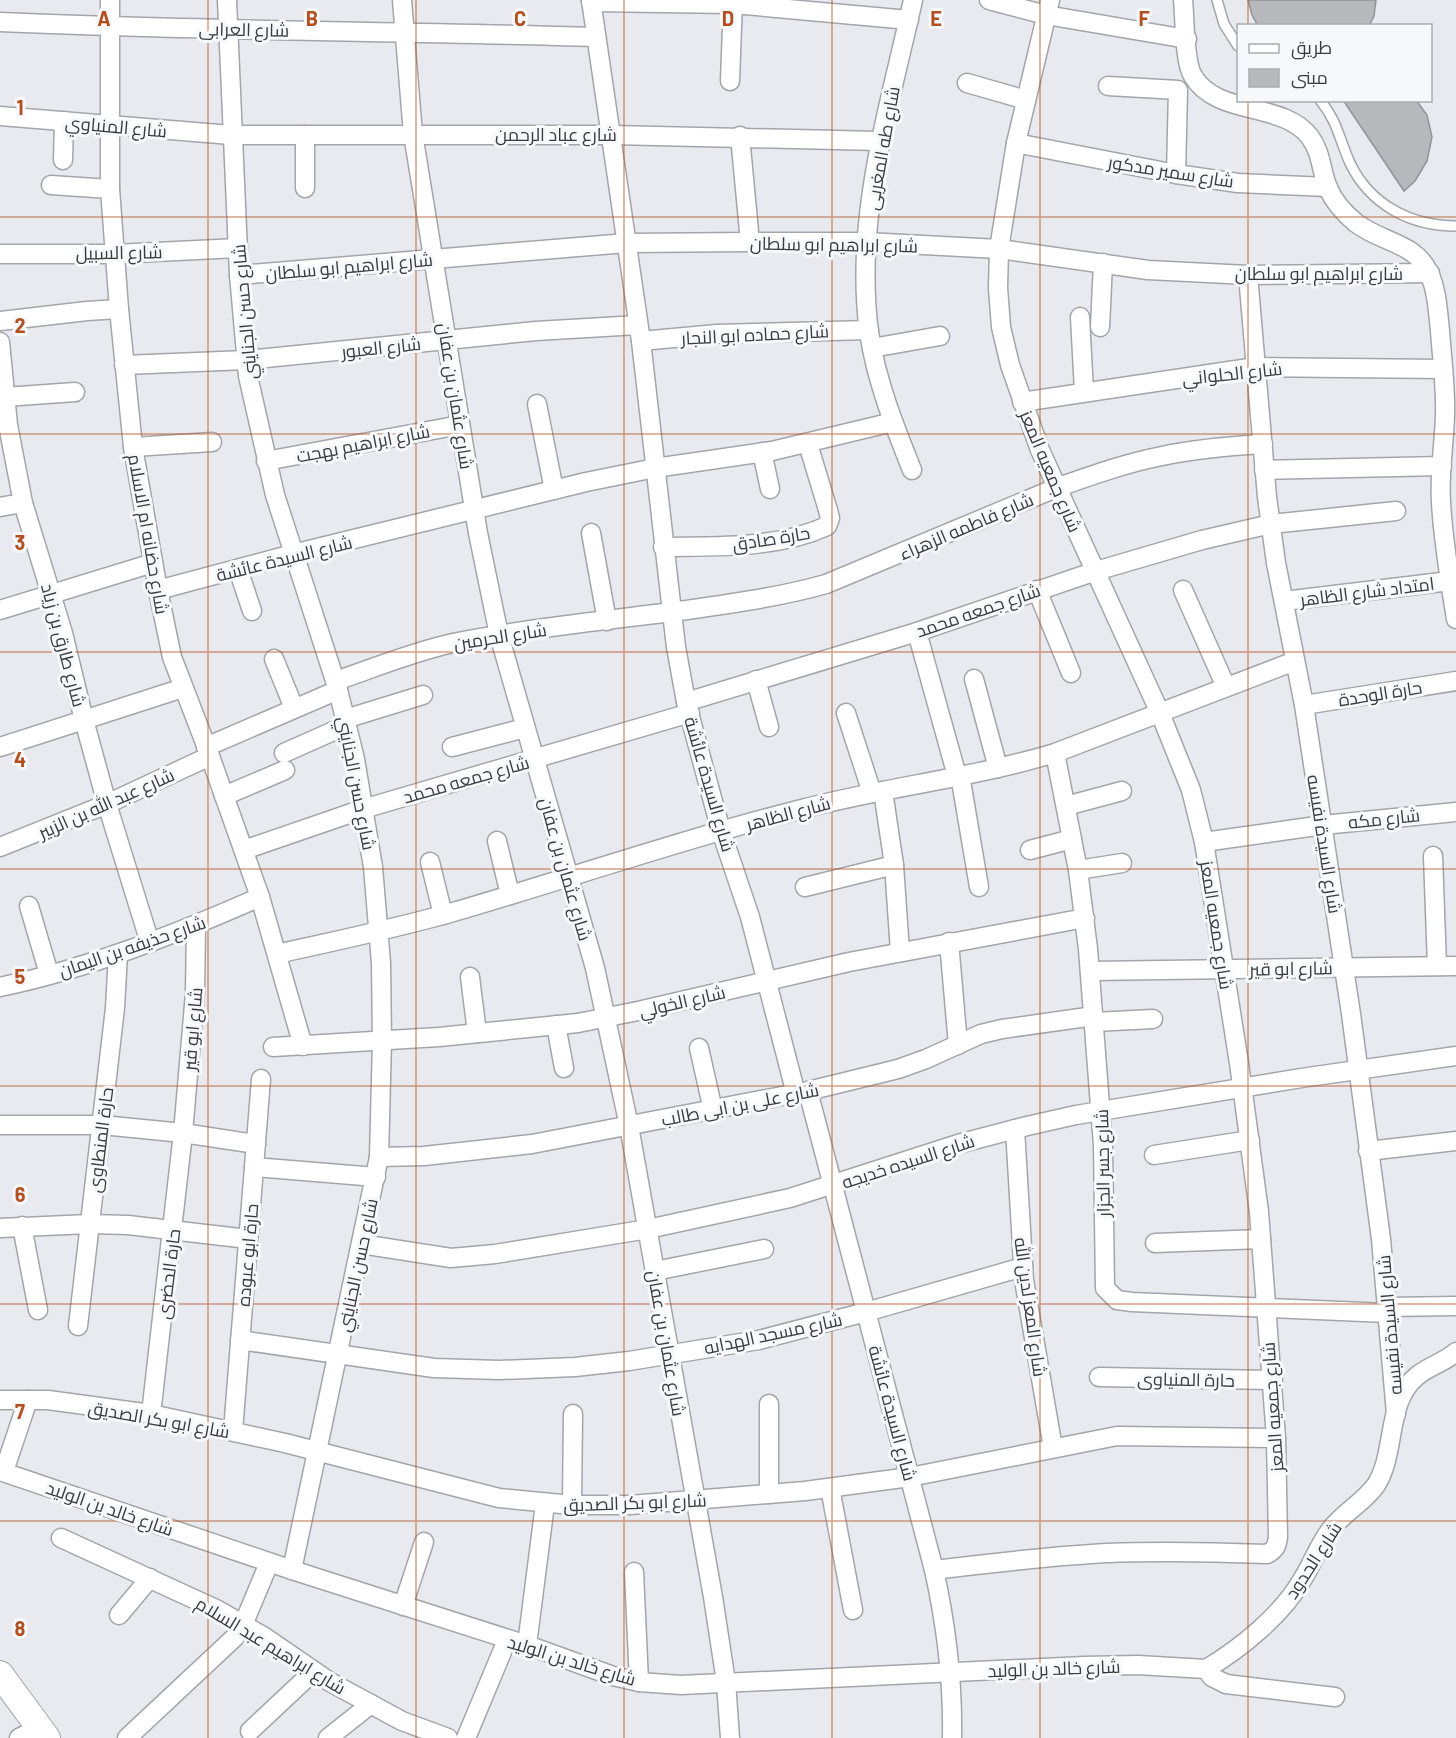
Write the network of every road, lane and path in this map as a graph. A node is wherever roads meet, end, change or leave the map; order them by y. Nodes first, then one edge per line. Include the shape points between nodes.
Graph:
1 (110, 0) edge
2 (227, 0) edge
3 (402, 0) edge
4 (913, 0) edge
5 (989, 0) edge
6 (1183, 0) edge
7 (1217, 0) edge
8 (591, 1) edge
9 (733, 2) edge
10 (814, 6) edge
11 (1048, 7) edge
12 (909, 20) junction
13 (0, 22) edge
14 (110, 27) junction
15 (227, 29) junction
16 (404, 31) junction
17 (596, 37) junction
18 (1187, 39) junction
19 (1237, 43) edge
20 (730, 81) dead end
21 (967, 84) dead end
22 (1108, 86) dead end
23 (1026, 100) junction
24 (1321, 102) edge
25 (0, 116) edge
26 (64, 121) junction
27 (109, 125) junction
28 (413, 134) junction
29 (231, 135) junction
30 (304, 135) junction
31 (612, 135) junction
32 (740, 136) junction
33 (879, 141) junction
34 (1016, 143) junction
35 (63, 160) dead end
36 (1176, 174) junction
37 (51, 185) dead end
38 (1328, 187) junction
39 (304, 188) dead end
40 (110, 189) junction
41 (1456, 226) edge
42 (750, 242) junction
43 (866, 242) junction
44 (627, 243) junction
45 (238, 248) junction
46 (999, 249) junction
47 (0, 254) edge
48 (115, 254) junction
49 (432, 259) junction
50 (1102, 263) junction
51 (1430, 273) junction
52 (1248, 274) junction
53 (239, 275) junction
54 (119, 309) junction
55 (1080, 317) dead end
56 (0, 321) edge
57 (1100, 327) dead end
58 (640, 333) junction
59 (940, 336) dead end
60 (446, 339) junction
61 (871, 339) junction
62 (0, 342) edge
63 (246, 360) junction
64 (124, 365) junction
65 (1256, 367) junction
66 (1443, 369) junction
67 (75, 392) dead end
68 (1084, 392) junction
69 (5, 397) junction
70 (1022, 402) junction
71 (537, 404) dead end
72 (892, 422) junction
73 (4, 425) edge
74 (460, 425) junction
75 (212, 442) dead end
76 (808, 444) junction
77 (1263, 444) junction
78 (133, 447) junction
79 (762, 452) junction
80 (266, 461) junction
81 (1442, 466) junction
82 (655, 468) junction
83 (912, 470) dead end
84 (1264, 470) junction
85 (1056, 488) junction
86 (770, 489) dead end
87 (554, 490) junction
88 (23, 503) junction
89 (0, 507) edge
90 (475, 511) junction
91 (1396, 511) dead end
92 (1271, 524) junction
93 (591, 533) dead end
94 (663, 548) junction
95 (293, 554) junction
96 (153, 563) junction
97 (238, 569) junction
98 (1095, 570) junction
99 (1450, 581) junction
100 (158, 590) junction
101 (1037, 590) junction
102 (1183, 590) dead end
103 (52, 594) junction
104 (1284, 601) junction
105 (0, 610) edge
106 (252, 611) dead end
107 (670, 612) junction
108 (1456, 619) edge
109 (607, 621) junction
110 (916, 632) junction
111 (499, 635) junction
112 (274, 659) dead end
113 (1295, 661) junction
114 (1071, 673) dead end
115 (974, 679) dead end
116 (756, 680) junction
117 (1456, 681) edge
118 (337, 686) junction
119 (1226, 687) junction
120 (183, 688) junction
121 (423, 695) dead end
122 (1304, 705) junction
123 (688, 707) junction
124 (294, 708) junction
125 (846, 713) dead end
126 (1160, 713) junction
127 (84, 720) junction
128 (346, 722) junction
129 (769, 727) dead end
130 (525, 728) junction
131 (0, 747) edge
132 (452, 747) dead end
133 (208, 751) junction
134 (1055, 753) junction
135 (533, 759) junction
136 (998, 768) junction
137 (959, 775) junction
138 (1122, 791) dead end
139 (877, 792) junction
140 (225, 796) junction
141 (107, 804) junction
142 (1066, 806) junction
143 (363, 809) junction
144 (1456, 812) edge
145 (1323, 825) junction
146 (721, 831) junction
147 (1072, 839) junction
148 (497, 841) dead end
149 (1204, 842) junction
150 (0, 847) edge
151 (244, 850) junction
152 (1030, 850) dead end
153 (1433, 856) dead end
154 (430, 862) dead end
155 (1122, 863) dead end
156 (894, 865) junction
157 (1078, 870) junction
158 (568, 878) junction
159 (805, 887) dead end
160 (979, 887) dead end
161 (510, 895) junction
162 (260, 897) junction
163 (29, 906) dead end
164 (443, 915) junction
165 (1084, 918) junction
166 (196, 925) junction
167 (379, 930) junction
168 (949, 942) junction
169 (150, 943) junction
170 (900, 952) junction
171 (118, 954) junction
172 (278, 954) junction
173 (1437, 966) junction
174 (1456, 966) edge
175 (1344, 967) junction
176 (1224, 969) junction
177 (1090, 972) junction
178 (50, 974) junction
179 (470, 977) dead end
180 (767, 982) junction
181 (0, 987) edge
182 (606, 1018) junction
183 (1094, 1019) junction
184 (1153, 1019) dead end
185 (556, 1025) junction
186 (477, 1033) junction
187 (382, 1041) junction
188 (958, 1045) junction
189 (303, 1046) junction
190 (273, 1047) dead end
191 (699, 1048) dead end
192 (1456, 1056) edge
193 (564, 1068) dead end
194 (1358, 1070) junction
195 (261, 1079) dead end
196 (1242, 1088) junction
197 (802, 1093) junction
198 (713, 1110) junction
199 (1101, 1112) junction
200 (0, 1125) edge
201 (102, 1125) junction
202 (629, 1126) junction
203 (1015, 1129) junction
204 (183, 1133) junction
205 (1250, 1140) junction
206 (1456, 1141) edge
207 (256, 1144) junction
208 (1368, 1151) junction
209 (1154, 1155) dead end
210 (379, 1156) junction
211 (254, 1167) junction
212 (376, 1176) junction
213 (832, 1185) junction
214 (89, 1224) junction
215 (22, 1226) junction
216 (0, 1228) edge
217 (173, 1229) junction
218 (648, 1229) junction
219 (248, 1239) junction
220 (1261, 1239) junction
221 (1155, 1243) dead end
222 (361, 1244) junction
223 (764, 1249) dead end
224 (1023, 1267) junction
225 (654, 1271) junction
226 (1456, 1306) edge
227 (1265, 1307) junction
228 (38, 1310) dead end
229 (1387, 1310) junction
230 (866, 1312) junction
231 (78, 1326) dead end
232 (240, 1340) junction
233 (1456, 1353) edge
234 (338, 1355) junction
235 (669, 1355) junction
236 (1099, 1377) dead end
237 (1273, 1380) junction
238 (0, 1400) edge
239 (28, 1400) junction
240 (769, 1404) dead end
241 (152, 1414) junction
242 (573, 1414) dead end
243 (1396, 1414) junction
244 (233, 1431) junction
245 (1276, 1438) junction
246 (1053, 1448) junction
247 (318, 1452) junction
248 (2, 1471) edge
249 (910, 1477) junction
250 (830, 1488) junction
251 (769, 1494) junction
252 (696, 1500) junction
253 (545, 1504) junction
254 (572, 1505) junction
255 (61, 1538) dead end
256 (424, 1542) dead end
257 (269, 1563) junction
258 (292, 1570) junction
259 (934, 1570) junction
260 (634, 1572) dead end
261 (150, 1578) junction
262 (403, 1606) junction
263 (853, 1610) dead end
264 (119, 1615) dead end
265 (243, 1625) junction
266 (507, 1640) junction
267 (527, 1645) junction
268 (1206, 1670) junction
269 (314, 1671) junction
270 (949, 1672) junction
271 (0, 1674) edge
272 (639, 1682) junction
273 (726, 1682) junction
274 (1335, 1697) dead end
275 (371, 1704) junction
276 (250, 1731) dead end
277 (35, 1735) edge
278 (127, 1738) edge
279 (328, 1738) edge
280 (448, 1738) edge
281 (466, 1738) edge
282 (730, 1738) edge
283 (952, 1738) edge

1 - 14 street, شارع حضانه ام الاسلام
2 - 15 street, شارع حسن الجنايني
3 - 16 street, شارع عثمان بن عفان
4 - 12 street, شارع طه المغربى
5 - 11 street
6 - 18 street
7 - 19 lane via 1224,24
8 - 9 street
8 - 17 street, شارع السيدة عائشة
9 - 10 street
9 - 20 street
10 - 12 street
11 - 18 street
11 - 23 street, شارع جمعيه المعز
12 - 33 street, شارع طه المغربى
13 - 14 street, شارع العرابى
14 - 15 street, شارع العرابى
14 - 27 street, شارع حضانه ام الاسلام
15 - 16 street, شارع العرابى
15 - 29 street, شارع حسن الجنايني
16 - 17 street, شارع العرابى
16 - 28 street, شارع عثمان بن عفان
17 - 31 street, شارع السيدة عائشة
18 - 38 street via 1186,57 1192,75 1204,89 1220,99 1293,122 1310,137
21 - 23 street
22 - 36 street via 1178,90
23 - 34 street, شارع جمعيه المعز
24 - 41 lane via 1338,127 1361,182 1376,199 1415,221
25 - 26 street, شارع المنياوي
26 - 27 street, شارع المنياوي
26 - 35 street
27 - 29 street, شارع المنياوي
27 - 40 street, شارع حضانه ام الاسلام
28 - 30 street, شارع عباد الرحمن
28 - 31 street, شارع عباد الرحمن
28 - 49 street, شارع عثمان بن عفان
29 - 30 street, شارع عباد الرحمن
29 - 45 street, شارع حسن الجنايني
30 - 39 street
31 - 32 street, شارع عباد الرحمن
31 - 44 street, شارع السيدة عائشة
32 - 33 street, شارع عباد الرحمن
32 - 42 street
33 - 43 street, شارع طه المغربى
34 - 36 street, شارع سمير مدكور
34 - 46 street, شارع جمعيه المعز
36 - 38 street, شارع سمير مدكور via 1238,183
37 - 40 street
38 - 51 street via 1357,224 1418,254
40 - 48 street, شارع حضانه ام الاسلام
42 - 43 street, شارع ابراهيم ابو سلطان
42 - 44 street, شارع ابراهيم ابو سلطان
43 - 46 street, شارع ابراهيم ابو سلطان
43 - 61 street, شارع طه المغربى
44 - 49 street, شارع ابراهيم ابو سلطان
44 - 58 street, شارع السيدة عائشة
45 - 48 street, شارع السبيل
45 - 53 street, شارع حسن الجنايني
46 - 50 street, شارع ابراهيم ابو سلطان
46 - 70 street, شارع جمعيه المعز via 1001,327
47 - 48 street, شارع السبيل
48 - 54 street, شارع حضانه ام الاسلام
49 - 53 street, شارع ابراهيم ابو سلطان
49 - 60 street, شارع عثمان بن عفان
50 - 52 street, شارع ابراهيم ابو سلطان via 1148,270
50 - 57 street
51 - 52 street, شارع ابراهيم ابو سلطان
51 - 66 street via 1438,308
52 - 65 street, شارع السيدة نفيسه
53 - 63 street, شارع حسن الجنايني
54 - 56 street
54 - 64 street, شارع حضانه ام الاسلام
55 - 68 street
58 - 60 street, شارع العبور
58 - 61 street, شارع حماده ابو النجار
58 - 82 street, شارع السيدة عائشة
59 - 61 street, شارع حماده ابو النجار
60 - 63 street, شارع العبور
60 - 74 street, شارع عثمان بن عفان
61 - 72 street, شارع طه المغربى
62 - 69 street, شارع طارق بن زياد
63 - 64 street, شارع العبور
63 - 80 street, شارع حسن الجنايني
64 - 78 street, شارع حضانه ام الاسلام
65 - 66 street, شارع الحلواني
65 - 68 street, شارع الحلواني
65 - 77 street, شارع السيدة نفيسه
66 - 81 street
67 - 69 street
68 - 70 street, شارع الحلواني
69 - 73 street, شارع طارق بن زياد
70 - 85 street, شارع جمعيه المعز
71 - 87 street
72 - 76 street, شارع السيدة عائشة
72 - 83 street, شارع طه المغربى
73 - 88 street, شارع طارق بن زياد
74 - 80 street, شارع ابراهيم بهجت
74 - 90 street, شارع عثمان بن عفان
75 - 78 street
76 - 79 street, شارع السيدة عائشة
76 - 94 street, حارة صادق via 830,518 827,526 795,537 757,543
77 - 84 street, شارع السيدة نفيسه
77 - 85 street, شارع فاطمه الزهراء via 1161,456
78 - 96 street, شارع حضانه ام الاسلام
79 - 82 street, شارع السيدة عائشة
79 - 86 street
80 - 95 street, شارع حسن الجنايني
81 - 84 street
81 - 99 street via 1441,503
82 - 87 street, شارع السيدة عائشة
82 - 94 street, شارع السيدة عائشة
84 - 92 street, شارع السيدة نفيسه
85 - 98 street, شارع جمعيه المعز
85 - 107 street, شارع فاطمه الزهراء via 826,584 763,599
87 - 90 street, شارع السيدة عائشة
88 - 89 street
88 - 103 street, شارع طارق بن زياد
90 - 95 street, شارع السيدة عائشة
90 - 111 street, شارع عثمان بن عفان
91 - 92 street, شارع جمعه محمد
92 - 98 street, شارع جمعه محمد
92 - 104 street, شارع السيدة نفيسه
93 - 109 street
94 - 107 street, شارع السيدة عائشة
95 - 97 street, شارع السيدة عائشة
95 - 118 street, شارع حسن الجنايني
96 - 100 street, شارع حضانه ام الاسلام
96 - 103 street
97 - 100 street, شارع السيدة عائشة
97 - 106 street
98 - 101 street, شارع جمعه محمد
98 - 126 street, شارع جمعيه المعز
99 - 104 street, امتداد شارع الظاهر
99 - 108 street
100 - 120 street, شارع حضانه ام الاسلام
101 - 110 street, شارع جمعه محمد
101 - 114 street
102 - 119 street
103 - 105 street
103 - 127 street, شارع طارق بن زياد
104 - 113 street, شارع السيدة نفيسه
107 - 109 street, شارع الحرمين
107 - 123 street, شارع السيدة عائشة
109 - 111 street, شارع الحرمين
110 - 116 street, شارع جمعه محمد
110 - 137 street
111 - 118 street, شارع الحرمين via 421,651
111 - 130 street, شارع عثمان بن عفان
112 - 124 street
113 - 119 street, شارع الظاهر
113 - 122 street, شارع السيدة نفيسه
115 - 136 street
116 - 123 street, شارع جمعه محمد
116 - 129 street
117 - 122 street, حارة الوحدة
118 - 124 street, شارع الحرمين
118 - 128 street, شارع حسن الجنايني
119 - 126 street, شارع الظاهر
120 - 127 street
120 - 133 street, شارع حضانه ام الاسلام
121 - 128 street
122 - 145 street, شارع السيدة نفيسه
123 - 135 street, شارع جمعه محمد
123 - 146 street, شارع السيدة عائشة
124 - 133 street, شارع الحرمين
125 - 139 street
126 - 134 street, شارع الظاهر
126 - 149 street, شارع جمعيه المعز via 1191,790
127 - 131 street
127 - 141 street, شارع طارق بن زياد
128 - 140 street
128 - 143 street, شارع حسن الجنايني
130 - 132 street
130 - 135 street, شارع عثمان بن عفان
133 - 140 street, شارع حضانه ام الاسلام
133 - 141 street, شارع عبد الله بن الزبير
134 - 136 street, شارع الظاهر
134 - 142 street, شارع جسر الجزار
135 - 143 street, شارع جمعه محمد
135 - 158 street, شارع عثمان بن عفان
136 - 137 street, شارع الظاهر
137 - 139 street, شارع الظاهر
137 - 160 street
138 - 142 street
139 - 146 street, شارع الظاهر
139 - 156 street
140 - 151 street, شارع حضانه ام الاسلام
141 - 150 street, شارع عبد الله بن الزبير
141 - 169 street, شارع طارق بن زياد
142 - 147 street, شارع جسر الجزار
143 - 151 street, شارع جمعه محمد
143 - 167 street, شارع حسن الجنايني
144 - 145 street, شارع مكه
145 - 149 street, شارع مكه
145 - 175 street, شارع السيدة نفيسه
146 - 158 street, شارع الظاهر
146 - 180 street, شارع السيدة عائشة
147 - 152 street
147 - 157 street, شارع جسر الجزار
148 - 161 street
149 - 176 street, شارع جمعيه المعز
151 - 162 street, شارع حضانه ام الاسلام
153 - 173 street
154 - 164 street
155 - 157 street
156 - 159 street
156 - 170 street
157 - 165 street, شارع جسر الجزار
158 - 161 street, شارع الظاهر
158 - 182 street, شارع عثمان بن عفان
161 - 164 street, شارع الظاهر
162 - 166 street, شارع حذيفه بن اليمان
162 - 172 street, شارع حضانه ام الاسلام
163 - 178 street
164 - 167 street, شارع الظاهر
165 - 168 street, شارع الخولي
165 - 177 street, شارع جسر الجزار
166 - 169 street, شارع حذيفه بن اليمان
166 - 204 street, شارع ابو قير via 195,993
167 - 172 street, شارع الظاهر
167 - 187 street, شارع حسن الجنايني
168 - 170 street, شارع الخولي
168 - 188 street
169 - 171 street, شارع حذيفه بن اليمان
170 - 180 street, شارع الخولي
171 - 178 street, شارع حذيفه بن اليمان
171 - 201 street, حارة المنطاوى
172 - 189 street, شارع حضانه ام الاسلام
173 - 174 street, شارع ابو قير
173 - 175 street, شارع ابو قير
175 - 176 street, شارع ابو قير
175 - 194 street, شارع السيدة نفيسه
176 - 177 street, شارع ابو قير
176 - 196 street, شارع جمعيه المعز
177 - 183 street, شارع جسر الجزار
178 - 181 street, شارع حذيفه بن اليمان
179 - 186 street
180 - 182 street, شارع الخولي
180 - 197 street, شارع السيدة عائشة
182 - 185 street, شارع الخولي
182 - 202 street, شارع عثمان بن عفان
183 - 184 street, شارع على بن ابى طالب
183 - 188 street, شارع على بن ابى طالب via 1002,1029
183 - 199 street, شارع جسر الجزار
185 - 186 street, شارع الخولي
185 - 193 street
186 - 187 street, شارع الخولي
187 - 189 street, شارع الخولي
187 - 210 street, شارع حسن الجنايني
188 - 197 street, شارع على بن ابى طالب via 898,1069
189 - 190 street, شارع الخولي
191 - 198 street
192 - 194 street, شارع السيده خديجه
194 - 196 street, شارع السيده خديجه
194 - 208 street, شارع السيدة نفيسه
195 - 207 street, حارة ابو عبوده
196 - 199 street, شارع السيده خديجه
196 - 205 street, شارع جمعيه المعز
197 - 198 street, شارع على بن ابى طالب
197 - 213 street, شارع السيدة عائشة
198 - 202 street, شارع على بن ابى طالب
199 - 203 street, شارع السيده خديجه
199 - 227 street, شارع جسر الجزار via 1105,1288 1116,1300 1132,1302
200 - 201 street
201 - 204 street
201 - 214 street, حارة المنطاوى
202 - 210 street, شارع على بن ابى طالب via 532,1144
202 - 218 street, شارع عثمان بن عفان
203 - 213 street, شارع السيده خديجه
203 - 224 street, شارع المعز لدين الله
204 - 207 street
204 - 217 street, حارة الحضرى
205 - 209 street
205 - 220 street, شارع جمعيه المعز
206 - 208 street
207 - 211 street, حارة ابو عبوده
208 - 229 street, شارع السيدة نفيسه
210 - 212 street, شارع حسن الجنايني
211 - 212 street
211 - 219 street, حارة ابو عبوده
212 - 222 street, شارع حسن الجنايني
213 - 218 street, شارع السيده خديجه
213 - 230 street, شارع السيدة عائشة
214 - 215 street
214 - 217 street
214 - 231 street, حارة المنطاوى
215 - 216 street
215 - 228 street
217 - 219 street
217 - 241 street, حارة الحضرى
218 - 222 street, شارع السيده خديجه via 451,1258
218 - 225 street, شارع عثمان بن عفان
219 - 232 street, حارة ابو عبوده
220 - 221 street
220 - 227 street, شارع جمعيه المعز
222 - 234 street, شارع حسن الجنايني
223 - 225 street
224 - 230 street, شارع مسجد الهدايه
224 - 246 street, شارع المعز لدين الله
225 - 235 street, شارع عثمان بن عفان
226 - 229 street, شارع جسر الجزار
227 - 229 street, شارع جسر الجزار
227 - 237 street, شارع جمعيه المعز
229 - 243 street, شارع السيدة نفيسه
230 - 235 street, شارع مسجد الهدايه via 759,1340
230 - 249 street, شارع السيدة عائشة
232 - 234 street, شارع مسجد الهدايه
232 - 244 street, حارة ابو عبوده
233 - 243 street, شارع الحدود via 1416,1376 1403,1393
234 - 235 street, شارع مسجد الهدايه via 434,1368 499,1370 559,1368
234 - 247 street, شارع حسن الجنايني
235 - 252 street, شارع عثمان بن عفان
236 - 237 street, حارة المنياوى
237 - 245 street, شارع جمعيه المعز
238 - 239 street, شارع ابو بكر الصديق
239 - 241 street, شارع ابو بكر الصديق
239 - 248 street
240 - 251 street
241 - 244 street, شارع ابو بكر الصديق
242 - 254 street
243 - 268 street, شارع الحدود via 1377,1483 1330,1531 1286,1603 1235,1651
244 - 247 street, شارع ابو بكر الصديق
245 - 246 street, شارع ابو بكر الصديق via 1116,1436
245 - 259 street, شارع جمعيه المعز via 1277,1544 1267,1554 1114,1553
246 - 249 street, شارع ابو بكر الصديق
247 - 253 street, شارع ابو بكر الصديق via 499,1498
247 - 258 street, شارع حسن الجنايني
248 - 257 street, شارع خالد بن الوليد
249 - 250 street, شارع ابو بكر الصديق
249 - 259 street, شارع السيدة عائشة
250 - 251 street, شارع ابو بكر الصديق
250 - 263 street
251 - 252 street, شارع ابو بكر الصديق
252 - 254 street, شارع ابو بكر الصديق
252 - 273 street, شارع عثمان بن عفان
253 - 254 street, شارع ابو بكر الصديق
253 - 267 street
255 - 261 street, شارع ابراهيم عبد السلام
256 - 262 street
257 - 258 street, شارع خالد بن الوليد
257 - 265 street
258 - 262 street, شارع خالد بن الوليد
259 - 270 street, شارع السيدة عائشة
260 - 272 street
261 - 264 street
261 - 265 street, شارع ابراهيم عبد السلام
262 - 266 street, شارع خالد بن الوليد
265 - 269 street, شارع ابراهيم عبد السلام
265 - 278 street via 223,1649
266 - 267 street, شارع خالد بن الوليد
266 - 281 street
267 - 272 street, شارع خالد بن الوليد via 613,1677
268 - 270 street, شارع خالد بن الوليد via 1138,1665
268 - 274 street via 1226,1684
269 - 275 street, شارع ابراهيم عبد السلام
269 - 276 street
270 - 273 street, شارع خالد بن الوليد
270 - 283 street, شارع السيدة عائشة
271 - 277 street
272 - 273 street, شارع خالد بن الوليد
273 - 282 street, شارع عثمان بن عفان
275 - 279 street
275 - 280 street, شارع ابراهيم عبد السلام via 402,1721

